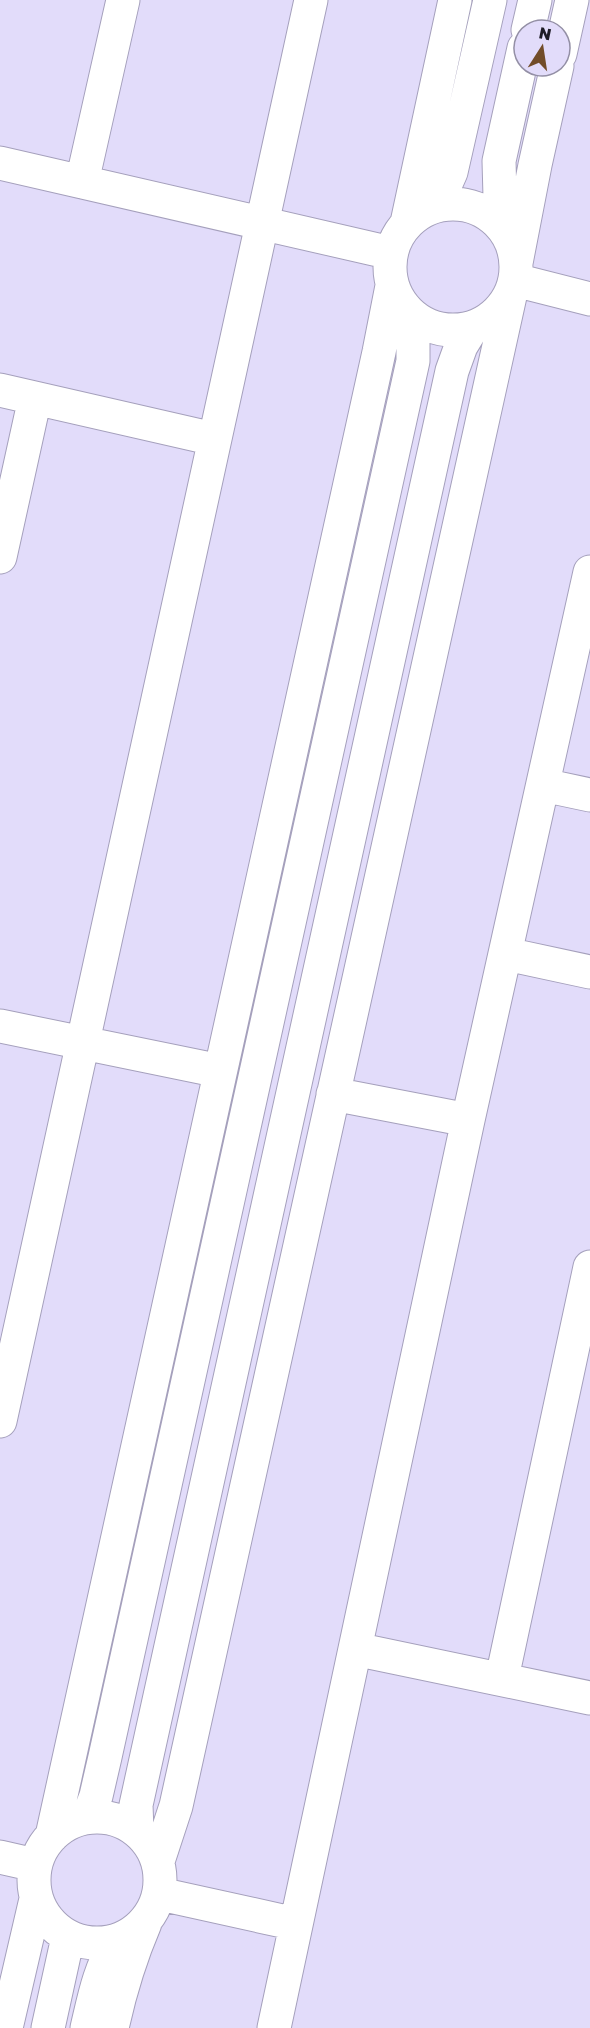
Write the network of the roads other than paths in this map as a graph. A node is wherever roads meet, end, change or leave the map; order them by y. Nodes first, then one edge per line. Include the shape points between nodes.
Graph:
1 (123, 0) edge
2 (311, 0) edge
3 (455, 0) edge
4 (490, 0) edge
5 (535, 0) edge
6 (572, 0) edge
7 (531, 18) edge
8 (568, 18) edge
9 (517, 78) edge
10 (554, 78) edge
11 (0, 163) edge
12 (82, 182) junction
13 (436, 206) junction
14 (261, 223) junction
15 (407, 223) junction
16 (391, 253) junction
17 (512, 268) junction
18 (392, 286) junction
19 (590, 299) edge
20 (410, 314) junction
21 (472, 328) junction
22 (0, 390) edge
23 (35, 398) junction
24 (214, 439) junction
25 (0, 557) edge
26 (590, 572) edge
27 (543, 784) junction
28 (590, 795) edge
29 (506, 954) junction
30 (590, 972) edge
31 (0, 1026) edge
32 (82, 1043) junction
33 (220, 1071) junction
34 (333, 1094) junction
35 (468, 1120) junction
36 (590, 1267) edge
37 (0, 1421) edge
38 (355, 1648) junction
39 (502, 1678) junction
40 (590, 1698) edge
41 (88, 1817) junction
42 (137, 1831) junction
43 (52, 1836) junction
44 (0, 1857) edge
45 (158, 1861) junction
46 (35, 1865) junction
47 (160, 1894) junction
48 (36, 1899) junction
49 (145, 1923) junction
50 (296, 1924) junction
51 (68, 1937) junction
52 (117, 1941) junction
53 (6, 2028) edge
54 (48, 2028) edge
55 (87, 2028) edge
56 (112, 2028) edge
57 (274, 2028) edge

1 - 12 street
2 - 14 street
3 - 15 street
4 - 13 street via 452,172
5 - 7 street
6 - 8 street
9 - 17 street via 499,161 500,197
10 - 17 street
11 - 12 street
12 - 14 street
13 - 15 street
13 - 17 street via 471,206 491,217
14 - 16 street
14 - 24 street
15 - 16 street
16 - 18 street
17 - 19 street
17 - 21 street via 500,309
17 - 34 street
18 - 20 street
18 - 33 street
20 - 21 street via 423,324 440,329
20 - 41 street via 414,333 412,361 105,1758
21 - 42 street via 452,371 138,1795
22 - 23 street
23 - 24 street
23 - 25 street
24 - 32 street
26 - 27 street
27 - 28 street
27 - 29 street
29 - 30 street
29 - 35 street
31 - 32 street
32 - 33 street
32 - 37 street
33 - 43 street
34 - 35 street
34 - 45 street via 176,1806
35 - 38 street
36 - 39 street
38 - 39 street
38 - 50 street
39 - 40 street
41 - 42 street via 114,1819
41 - 43 street via 68,1824
42 - 45 street via 150,1844
43 - 46 street
44 - 46 street
45 - 47 street
46 - 48 street
47 - 49 street
47 - 50 street
48 - 51 street via 54,1927
48 - 53 street
49 - 52 street
49 - 56 street via 130,1958
50 - 57 street
51 - 52 street via 84,1942
51 - 54 street
52 - 55 street via 98,1980

